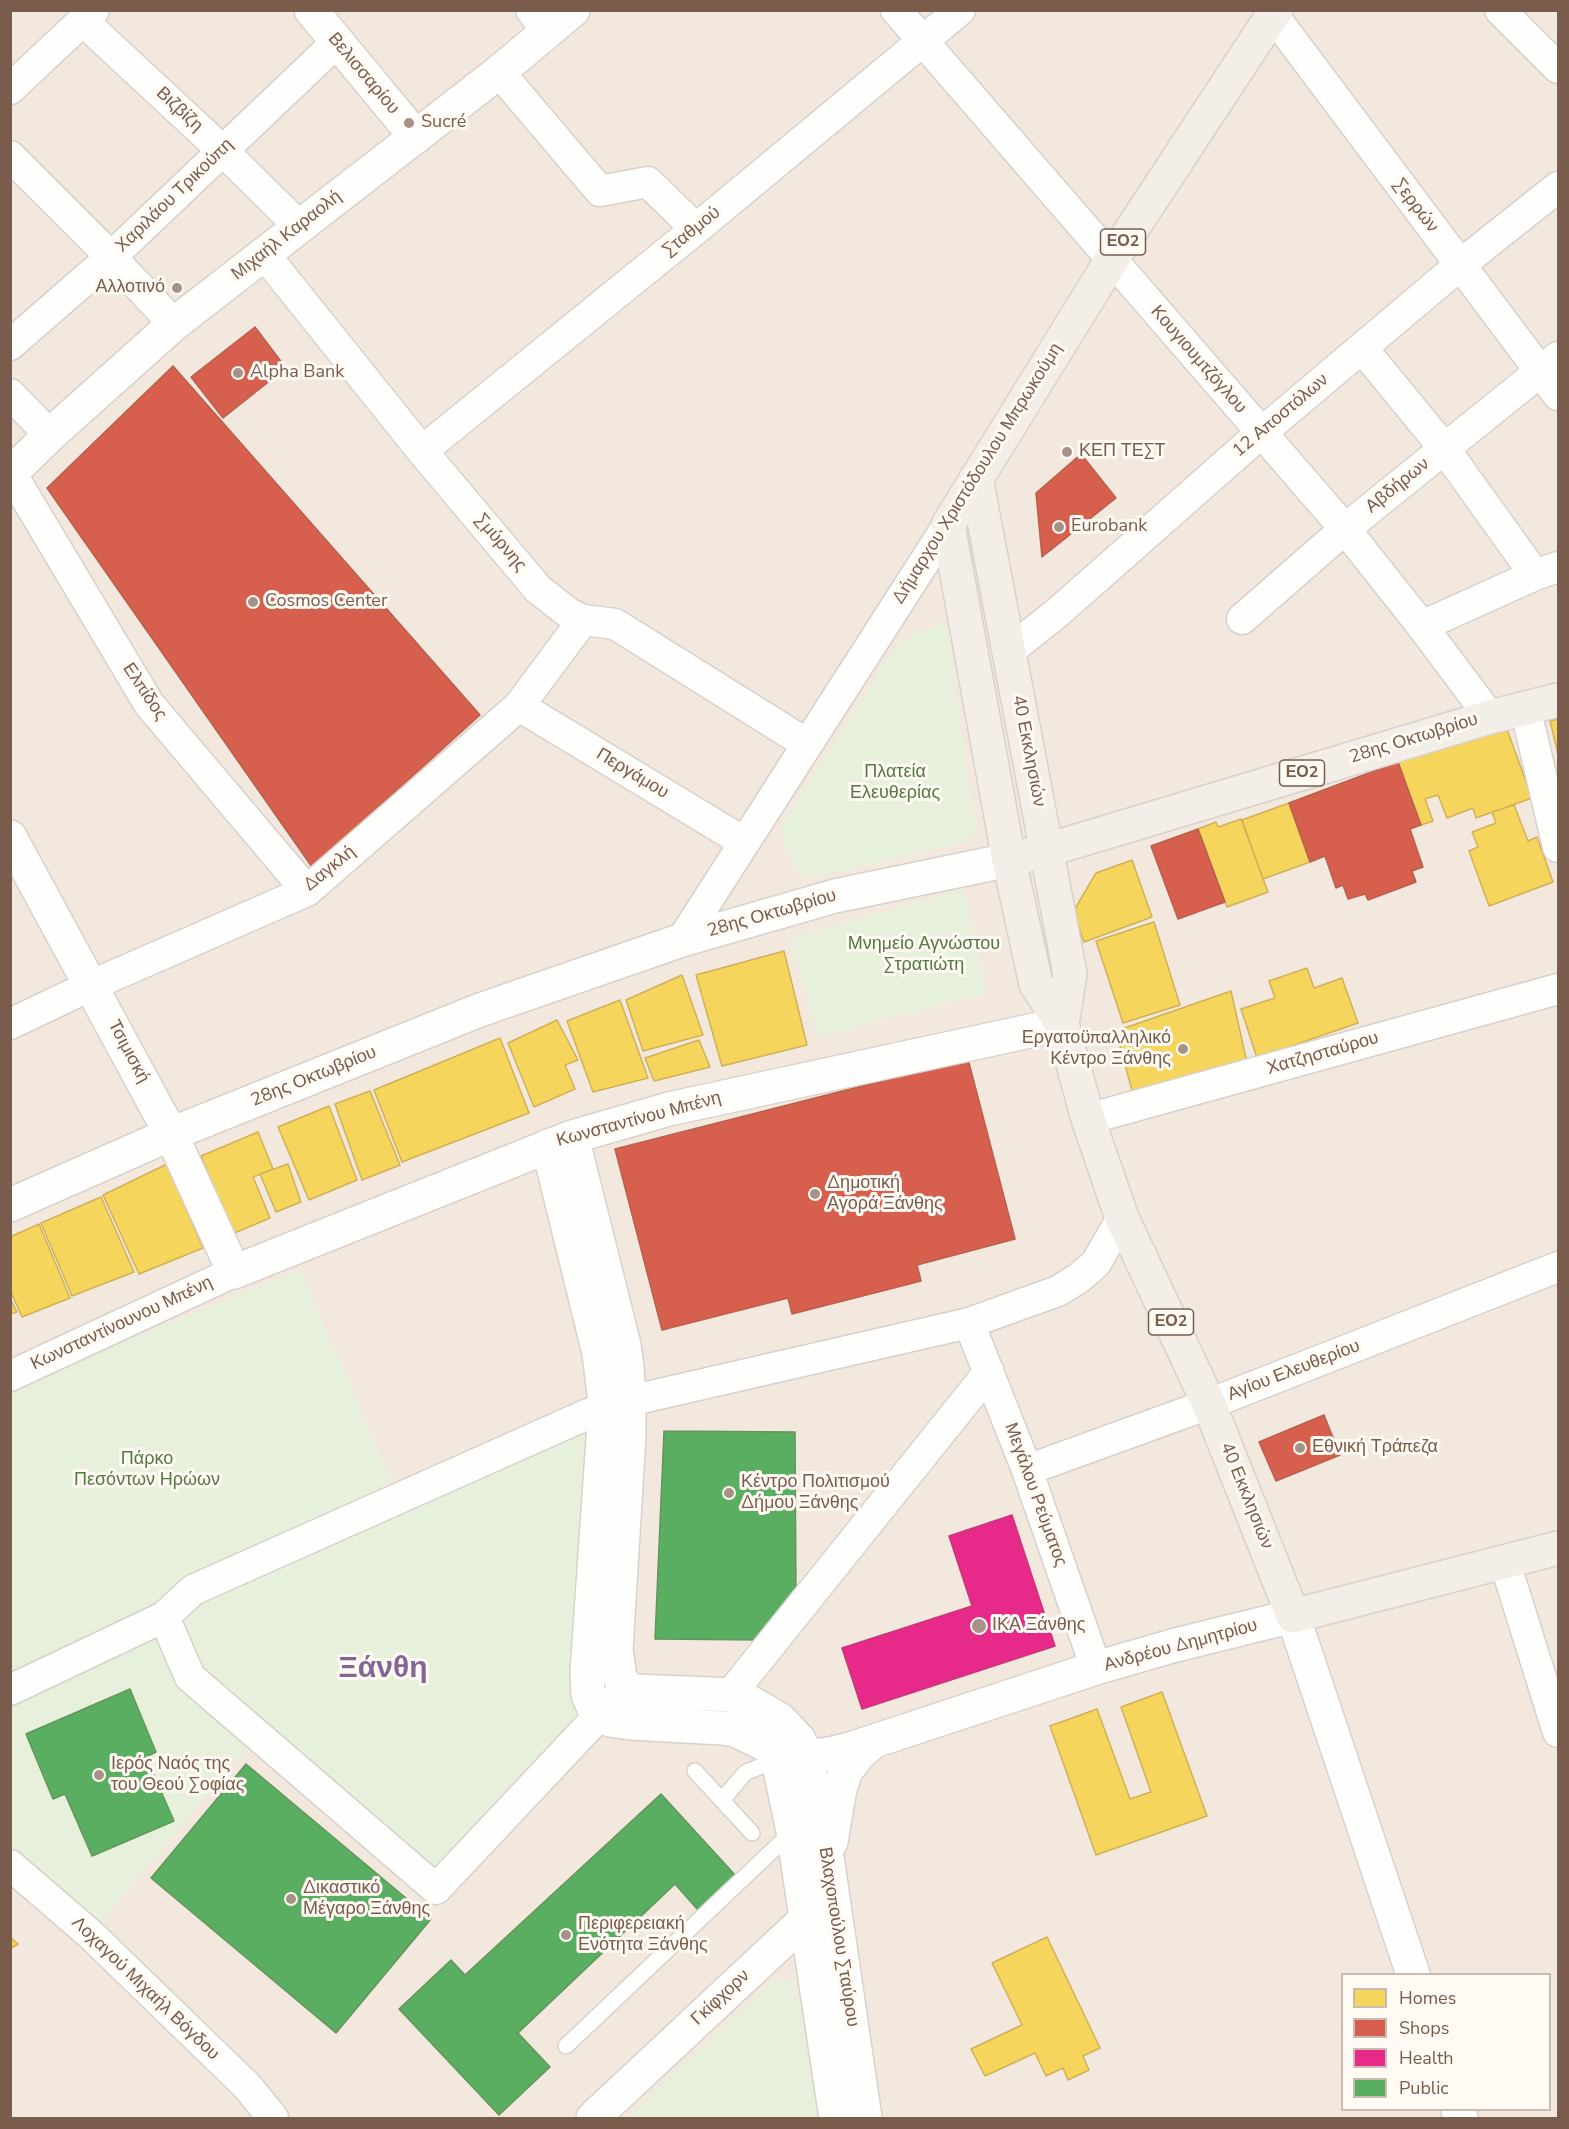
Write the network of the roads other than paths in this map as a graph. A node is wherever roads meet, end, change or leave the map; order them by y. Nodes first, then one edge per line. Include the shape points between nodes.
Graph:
1 (311, 10) edge
2 (573, 10) edge
3 (896, 10) edge
4 (960, 10) edge
5 (1500, 10) edge
6 (1275, 13) edge
7 (89, 16) edge
8 (539, 21) edge
9 (923, 42) junction
10 (336, 43) junction
11 (1558, 68) edge
12 (499, 72) junction
13 (10, 89) edge
14 (416, 137) junction
15 (222, 151) junction
16 (10, 156) edge
17 (1558, 187) edge
18 (300, 227) junction
19 (696, 229) junction
20 (264, 254) junction
21 (111, 257) junction
22 (1112, 261) junction
23 (1460, 265) junction
24 (174, 324) junction
25 (10, 345) edge
26 (1362, 348) junction
27 (1553, 374) edge
28 (10, 394) edge
29 (1261, 433) junction
30 (50, 435) junction
31 (1444, 448) junction
32 (422, 451) junction
33 (11, 474) edge
34 (976, 478) junction
35 (948, 525) junction
36 (1345, 530) junction
37 (1547, 571) edge
38 (583, 620) junction
39 (1242, 620) dead end
40 (1422, 626) junction
41 (1009, 651) junction
42 (1558, 700) edge
43 (519, 706) junction
44 (1525, 707) junction
45 (1490, 717) junction
46 (807, 744) junction
47 (10, 837) edge
48 (744, 842) junction
49 (1558, 847) edge
50 (1047, 850) junction
51 (1009, 860) junction
52 (307, 891) junction
53 (682, 940) junction
54 (92, 985) junction
55 (1558, 989) edge
56 (10, 1024) edge
57 (1062, 1024) junction
58 (1088, 1119) junction
59 (171, 1134) junction
60 (560, 1141) junction
61 (10, 1205) edge
62 (1122, 1218) junction
63 (1558, 1267) edge
64 (234, 1272) junction
65 (969, 1323) junction
66 (989, 1372) junction
67 (10, 1376) edge
68 (1209, 1404) junction
69 (617, 1405) junction
70 (1027, 1470) junction
71 (1558, 1548) edge
72 (1505, 1563) junction
73 (1293, 1616) junction
74 (164, 1617) junction
75 (1096, 1668) junction
76 (626, 1687) junction
77 (10, 1690) edge
78 (730, 1695) junction
79 (598, 1715) junction
80 (1558, 1732) edge
81 (875, 1740) junction
82 (793, 1759) junction
83 (695, 1771) dead end
84 (722, 1800) junction
85 (793, 1831) junction
86 (752, 1833) dead end
87 (828, 1864) junction
88 (10, 1865) edge
89 (806, 1919) junction
90 (1413, 1973) edge
91 (566, 2046) dead end
92 (273, 2118) edge
93 (593, 2118) edge
94 (836, 2118) edge
95 (865, 2118) edge

1 - 10 street, Βελισσαρίου
2 - 8 street, Μιχαήλ Καραολή
3 - 9 street, Κουγιουμτζόγλου
4 - 9 street, Σταθμού
5 - 11 street
6 - 22 main road, Δήμαρχου Χριστόδουλου Μπρωκούμη / ΕΟ2
6 - 23 street, Σερρών
7 - 13 street
7 - 15 street, Βιζβίζη
8 - 12 street, Μιχαήλ Καραολή
9 - 19 street, Σταθμού
9 - 22 street, Κουγιουμτζόγλου
10 - 14 street, Βελισσαρίου
10 - 15 street, Χαριλάου Τρικούπη
12 - 14 street, Μιχαήλ Καραολή
12 - 19 street via 600,191 648,182
14 - 18 street, Μιχαήλ Καραολή
15 - 18 street, Βιζβίζη
15 - 21 street, Χαριλάου Τρικούπη
16 - 21 street
17 - 23 street, 12 Αποστόλων
18 - 20 street, Μιχαήλ Καραολή
19 - 32 street, Σταθμού
20 - 24 street, Μιχαήλ Καραολή
20 - 32 street, Σμύρνης
21 - 24 street
21 - 25 street, Χαριλάου Τρικούπη
22 - 29 street, Κουγιουμτζόγλου
22 - 34 main road, Δήμαρχου Χριστόδουλου Μπρωκούμη / ΕΟ2
23 - 26 street, 12 Αποστόλων
23 - 27 street, Σερρών
24 - 30 street, Μιχαήλ Καραολή
26 - 29 street, 12 Αποστόλων
26 - 31 street
27 - 31 street, Αβδήρων
28 - 30 street
29 - 36 street, Κουγιουμτζόγλου
29 - 41 street, 12 Αποστόλων
30 - 33 street, Μιχαήλ Καραολή
31 - 36 street, Αβδήρων
31 - 37 street
32 - 38 street, Σμύρνης via 538,589
33 - 52 street, Ελπίδος via 149,704
34 - 35 main road, Δήμαρχου Χριστόδουλου Μπρωκούμη / ΕΟ2
34 - 41 main road, 40 Εκκλησιών / ΕΟ2
35 - 46 street, Δήμαρχου Χριστόδουλου Μπρωκούμη
35 - 51 main road, 40 Εκκλησιών / ΕΟ2
36 - 39 street, Αβδήρων
36 - 40 street, Κουγιουμτζόγλου
37 - 40 street
38 - 43 street, Δαγκλή
38 - 46 street, Σμύρνης via 615,624
40 - 45 street, Κουγιουμτζόγλου
41 - 50 main road, 40 Εκκλησιών / ΕΟ2
42 - 44 main road, 28ης Οκτωβρίου / ΕΟ2
43 - 48 street, Περγάμου
43 - 52 street, Δαγκλή
44 - 45 main road, 28ης Οκτωβρίου / ΕΟ2
44 - 49 street
45 - 50 main road, 28ης Οκτωβρίου / ΕΟ2
46 - 48 street, Δήμαρχου Χριστόδουλου Μπρωκούμη
47 - 54 street, Τσιμισκή
48 - 53 street, Δήμαρχου Χριστόδουλου Μπρωκούμη
50 - 51 main road, 28ης Οκτωβρίου / ΕΟ2
50 - 57 main road, 40 Εκκλησιών / ΕΟ2 via 1070,974
51 - 53 street, 28ης Οκτωβρίου via 835,896
51 - 57 main road, 40 Εκκλησιών / ΕΟ2 via 1036,984
52 - 54 street, Δαγκλή
53 - 59 street, 28ης Οκτωβρίου via 480,1010
54 - 56 street, Δαγκλή
54 - 59 street, Τσιμισκή
55 - 58 street, Χατζησταύρου
57 - 58 main road, 40 Εκκλησιών / ΕΟ2
57 - 60 street, Κωνσταντίνου Μπένη via 669,1109
58 - 62 main road, 40 Εκκλησιών / ΕΟ2
59 - 61 street, 28ης Οκτωβρίου
59 - 64 street, Τσιμισκή
60 - 64 street, Κωνσταντίνου Μπένη
60 - 69 street via 599,1353
62 - 65 street via 1096,1263 1079,1278 1039,1299
62 - 68 main road, 40 Εκκλησιών / ΕΟ2
63 - 68 street, Αγίου Ελευθερίου
64 - 67 street, Κωνσταντίνουνου Μπένη
65 - 66 street, Μεγάλου Ρεύματος
65 - 69 street
66 - 70 street, Μεγάλου Ρεύματος
66 - 78 street
68 - 70 street, Αγίου Ελευθερίου
68 - 73 main road, 40 Εκκλησιών / ΕΟ2
69 - 74 street via 577,1418 193,1590
69 - 76 street via 616,1649 619,1674
69 - 79 street via 587,1672 588,1695
70 - 75 street, Μεγάλου Ρεύματος
71 - 72 main road, Ανδρέου Δημητρίου
72 - 73 main road, Ανδρέου Δημητρίου
72 - 80 street
73 - 75 street, Ανδρέου Δημητρίου
73 - 90 street, 40 Εκκλησιών
74 - 77 street
74 - 79 street via 189,1677 436,1889
75 - 81 street, Ανδρέου Δημητρίου
76 - 78 street via 637,1691
76 - 79 street
78 - 82 street via 779,1719 799,1740
79 - 82 street via 631,1723 735,1730
81 - 82 street, Ανδρέου Δημητρίου via 830,1754
81 - 87 street via 846,1770
82 - 84 lane via 746,1772
82 - 85 street, Βλαχοπούλου Σταύρου
82 - 87 street, Βλαχοπούλου Σταύρου
83 - 84 lane
84 - 86 lane
85 - 89 street, Βλαχοπούλου Σταύρου
85 - 91 lane
87 - 89 street, Γκίφχορν
87 - 95 street, Βλαχοπούλου Σταύρου
88 - 92 street, Λοχαγού Μιχαήλ Βόγδου via 90,1934 247,2086
89 - 93 street, Γκίφχορν
89 - 94 street, Βλαχοπούλου Σταύρου

